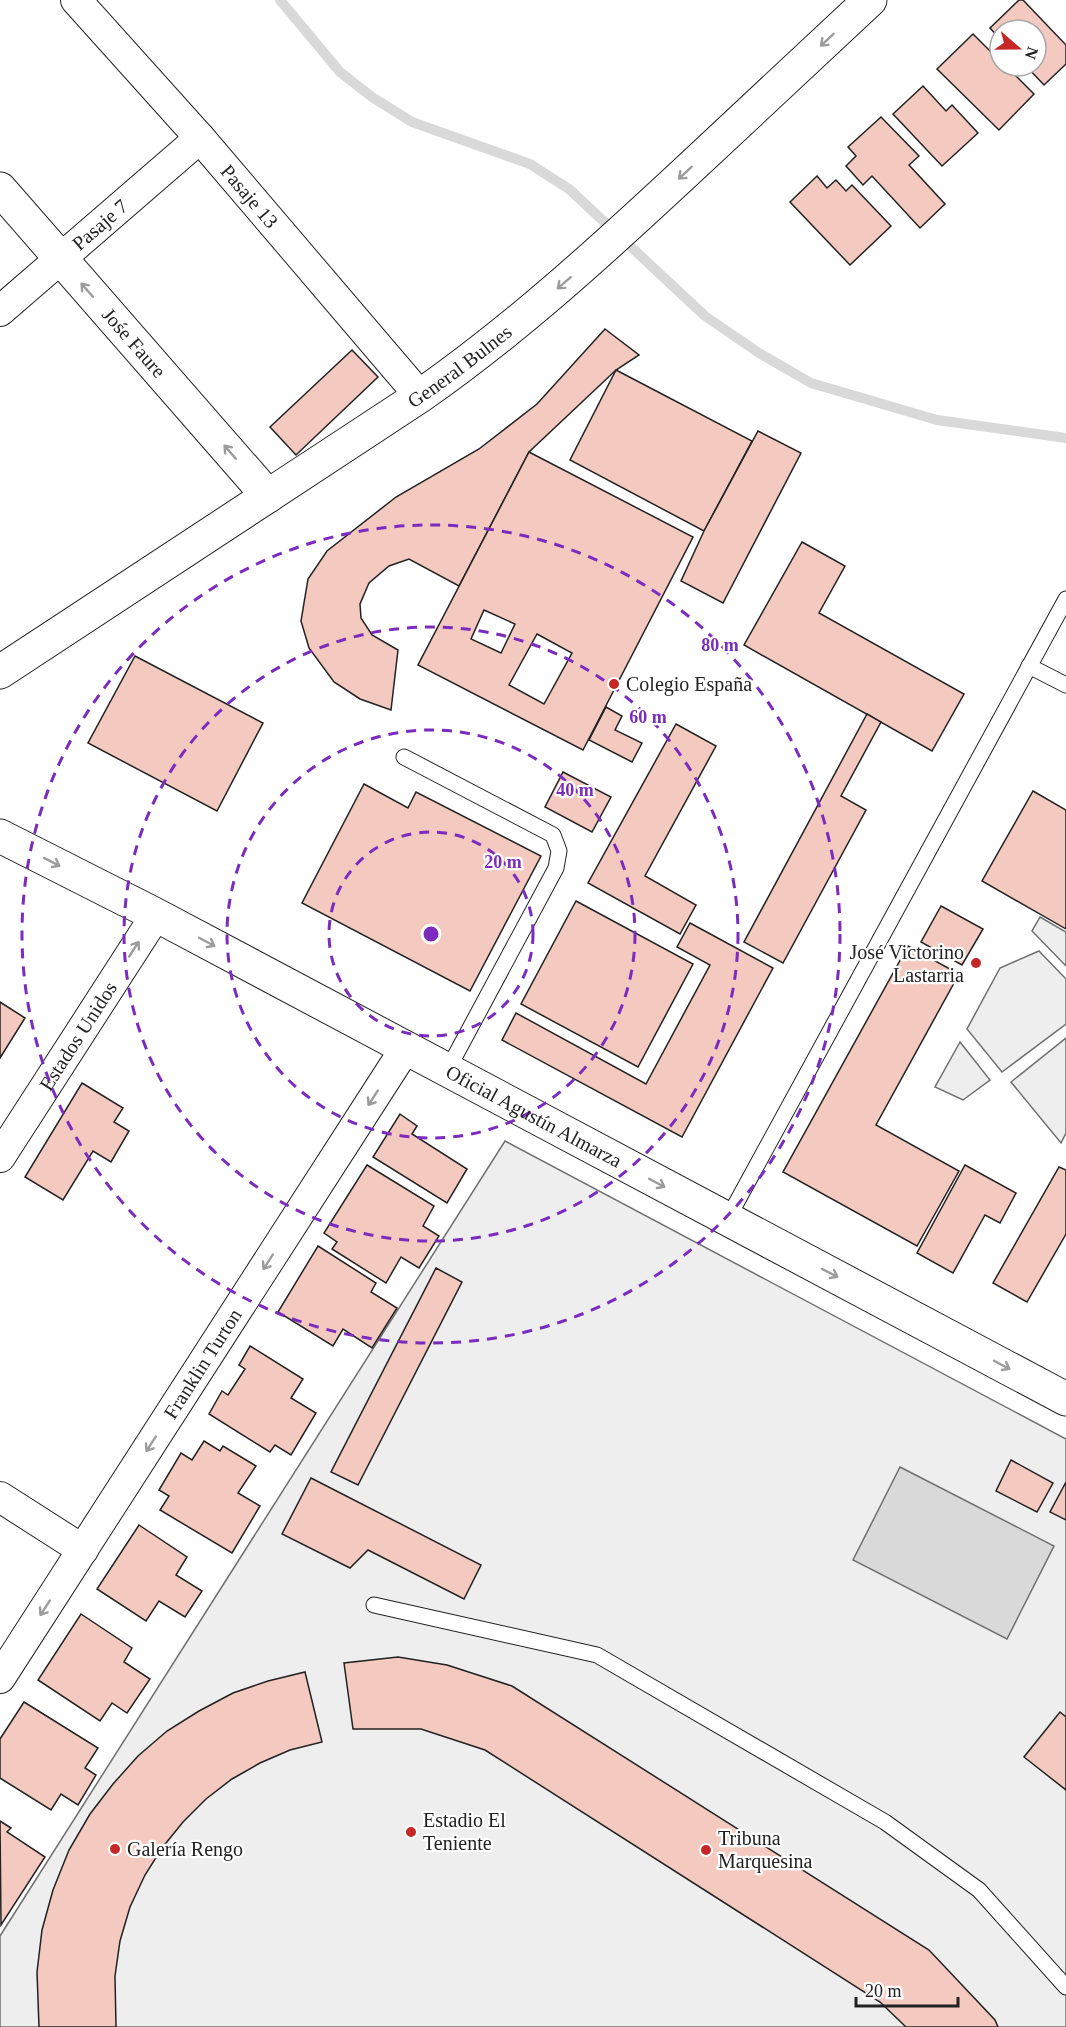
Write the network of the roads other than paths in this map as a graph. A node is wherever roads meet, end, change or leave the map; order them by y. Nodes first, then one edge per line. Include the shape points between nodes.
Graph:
1 (76, 0) edge
2 (870, 0) edge
3 (200, 138) junction
4 (0, 189) edge
5 (61, 260) junction
6 (0, 311) edge
7 (420, 396) junction
8 (268, 496) junction
9 (1066, 599) edge
10 (1029, 666) junction
11 (0, 672) edge
12 (1066, 685) edge
13 (404, 757) dead end
14 (0, 836) edge
15 (156, 915) junction
16 (405, 1049) junction
17 (447, 1071) junction
18 (10, 1122) edge
19 (0, 1157) edge
20 (727, 1220) junction
21 (1066, 1399) edge
22 (0, 1497) edge
23 (83, 1550) junction
24 (374, 1605) dead end
25 (0, 1678) edge
26 (1066, 1987) edge

1 - 3 street, Pasaje 13
2 -> 7 street, General Bulnes via 618,235 510,330
3 - 5 street, Pasaje 7
3 - 7 street, Pasaje 13
4 - 5 street, Jośe Faure
5 - 6 street, Pasaje 7
8 -> 5 street, Jośe Faure
7 - 8 street, General Bulnes
8 - 11 street, General Bulnes
9 - 10 lane
10 - 12 lane
10 - 20 lane
13 - 17 lane via 553,836 559,851 556,868
14 -> 15 street, Oficial Agustín Almarza
15 -> 16 street, Oficial Agustín Almarza
18 -> 15 street, Estados Unidos
16 - 17 street, Oficial Agustín Almarza
16 -> 23 street, Franklin Turton
17 -> 20 street, Oficial Agustín Almarza
18 - 19 street, Estados Unidos
20 -> 21 street, Oficial Agustín Almarza
22 - 23 street
23 -> 25 street, Franklin Turton
24 - 26 lane via 597,1655 885,1822 979,1890

